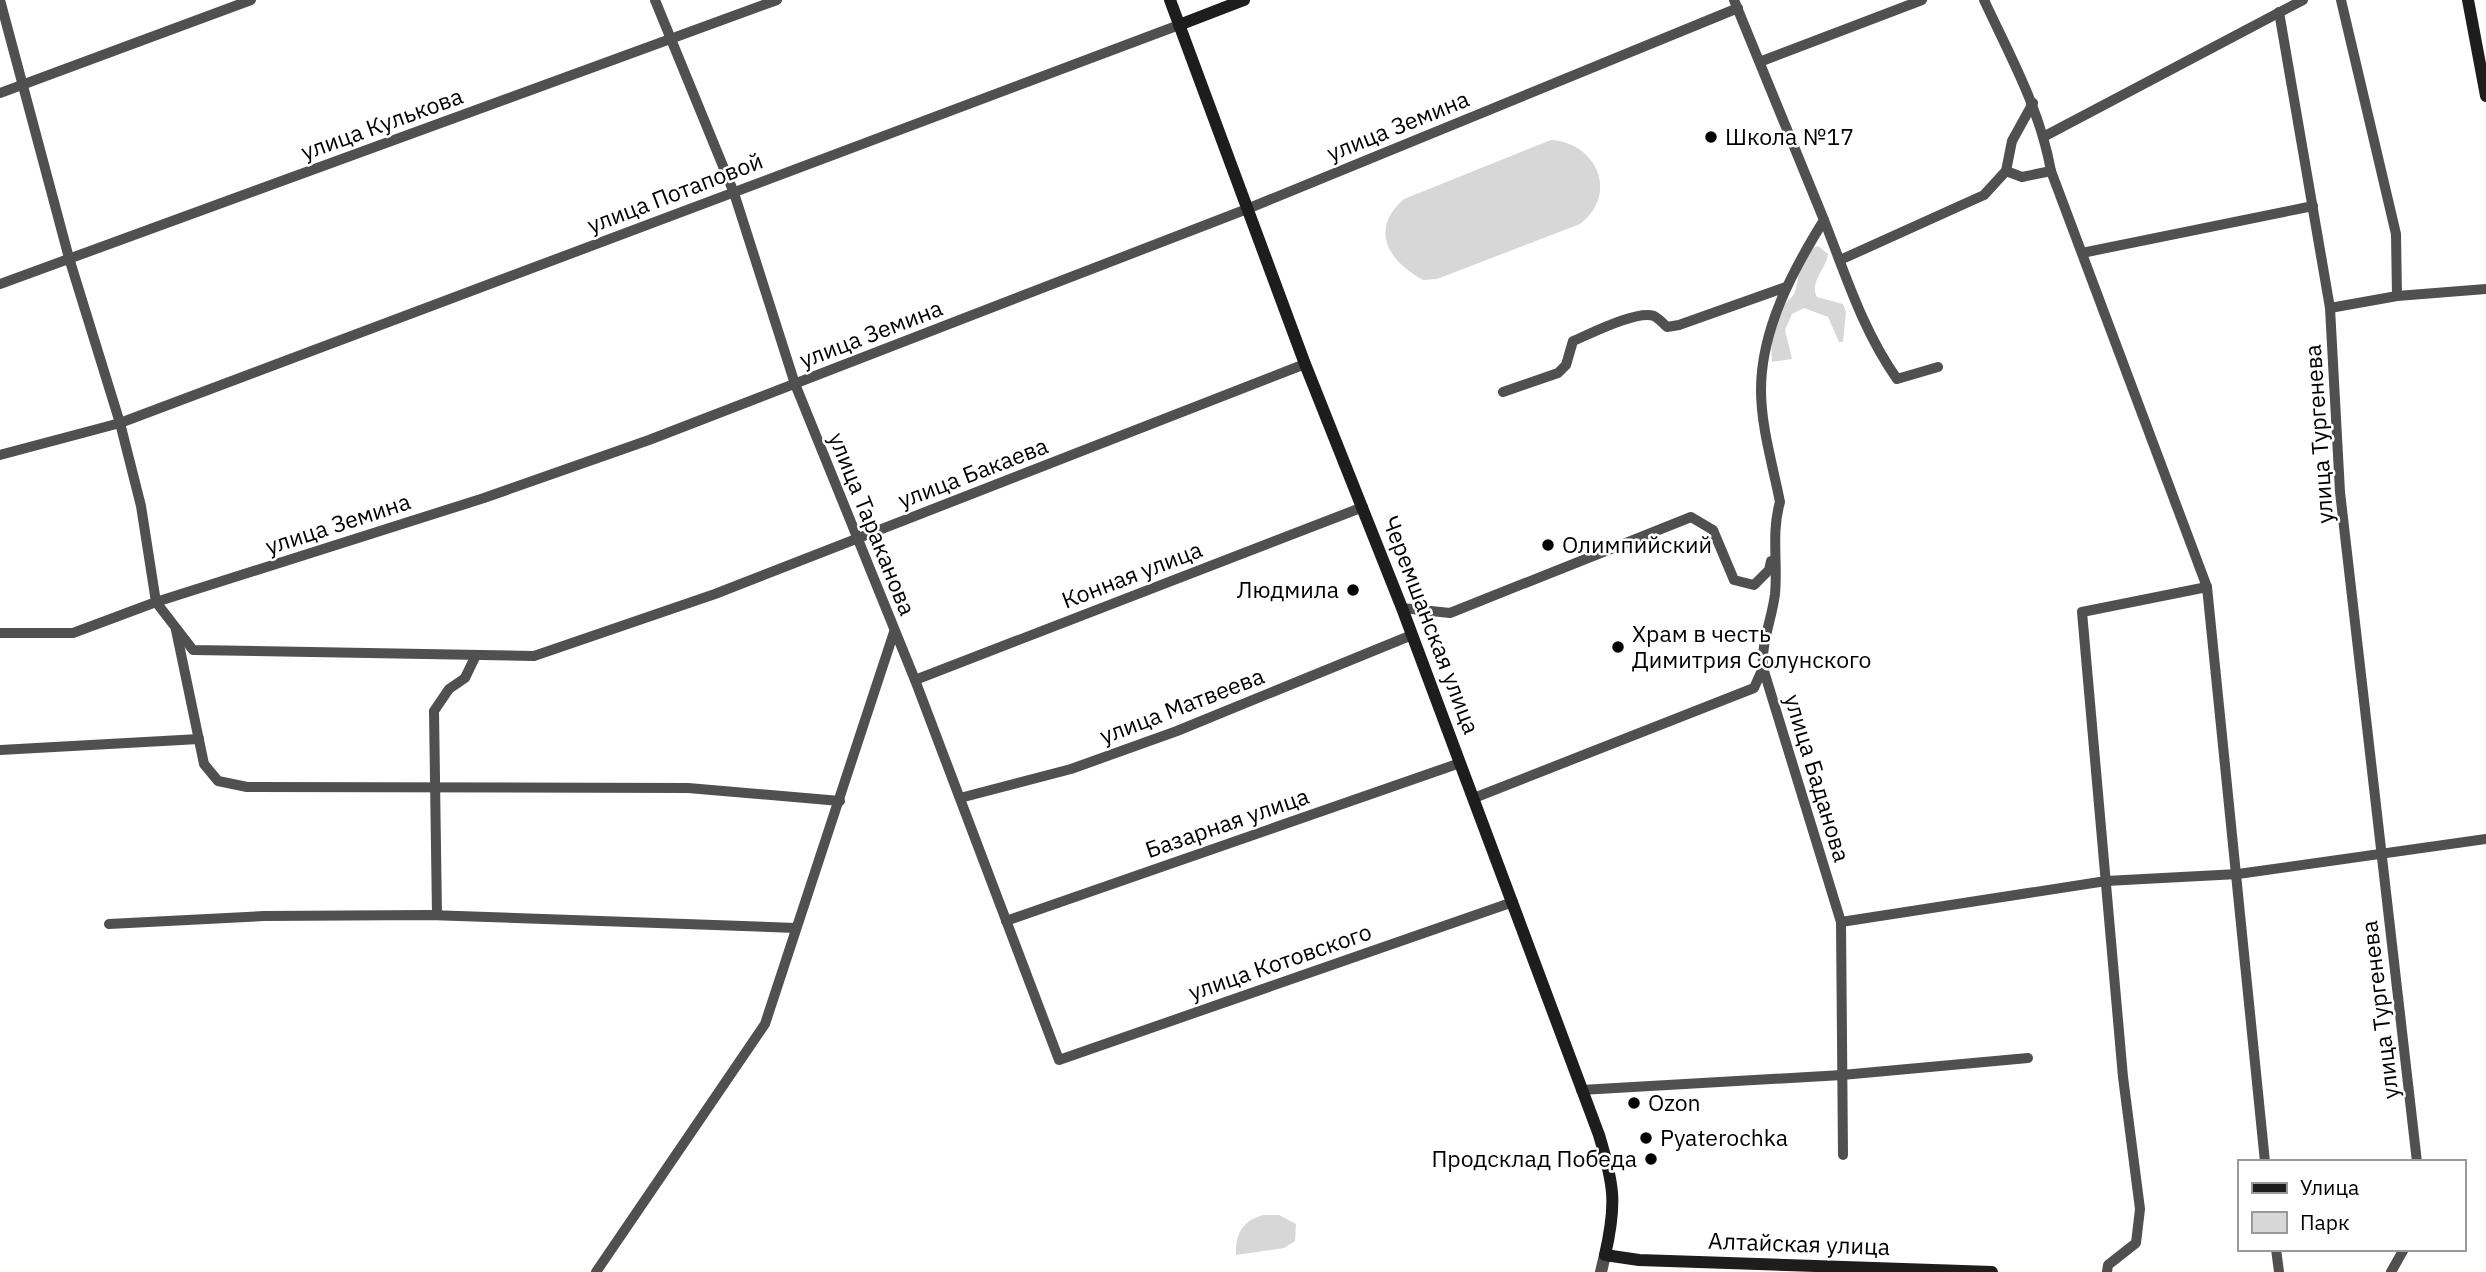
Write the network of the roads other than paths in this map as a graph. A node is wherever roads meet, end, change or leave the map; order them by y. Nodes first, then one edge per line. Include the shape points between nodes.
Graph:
1 (1, 0) edge
2 (251, 0) edge
3 (655, 0) edge
4 (777, 0) edge
5 (1170, 0) edge
6 (1244, 0) edge
7 (1922, 0) edge
8 (1984, 0) edge
9 (2303, 0) edge
10 (2341, 0) edge
11 (2468, 0) edge
12 (1736, 4) edge
13 (2279, 12) junction
14 (1179, 24) junction
15 (670, 40) junction
16 (1762, 61) junction
17 (23, 85) junction
18 (0, 93) edge
19 (2486, 96) edge
20 (2033, 103) junction
21 (2045, 136) junction
22 (2006, 171) junction
23 (2051, 171) junction
24 (734, 193) junction
25 (2313, 206) junction
26 (1247, 209) junction
27 (1824, 220) junction
28 (2082, 253) junction
29 (69, 258) junction
30 (1840, 260) junction
31 (0, 284) edge
32 (1786, 287) junction
33 (2486, 289) edge
34 (2397, 296) junction
35 (2330, 308) junction
36 (1305, 364) junction
37 (1938, 367) dead end
38 (795, 384) junction
39 (1503, 392) dead end
40 (120, 423) junction
41 (0, 455) edge
42 (1363, 507) junction
43 (857, 540) junction
44 (1774, 550) junction
45 (2207, 587) junction
46 (156, 602) junction
47 (1402, 608) junction
48 (175, 626) junction
49 (894, 632) junction
50 (0, 633) edge
51 (1412, 635) junction
52 (476, 655) junction
53 (1763, 668) junction
54 (915, 680) junction
55 (199, 739) junction
56 (0, 750) edge
57 (1460, 762) junction
58 (433, 786) junction
59 (960, 798) junction
60 (1474, 798) junction
61 (840, 801) junction
62 (2486, 839) edge
63 (2381, 855) junction
64 (2238, 874) junction
65 (2106, 881) junction
66 (1513, 902) junction
67 (436, 915) junction
68 (1006, 921) junction
69 (1841, 922) junction
70 (109, 924) dead end
71 (796, 928) junction
72 (2028, 1058) dead end
73 (1059, 1060) joint
74 (1842, 1074) junction
75 (1581, 1090) junction
76 (1843, 1155) dead end
77 (2265, 1160) edge
78 (2417, 1160) edge
79 (2276, 1251) edge
80 (2403, 1251) edge
81 (1605, 1255) junction
82 (1931, 1271) edge
83 (596, 1272) edge
84 (1601, 1272) edge
85 (1992, 1272) edge
86 (2107, 1272) edge
87 (2279, 1272) edge
88 (2391, 1272) edge

1 - 17 street
2 - 17 street
3 - 15 street, улица Тараканова
4 - 15 street, улица Кулькова
5 - 14 main road, Черемшанская улица
6 - 14 main road, улица Потаповой
7 - 16 street
8 - 20 street
9 - 13 street
10 - 34 street via 2396,234
11 - 19 main road
12 - 16 street
12 - 26 street, улица Земина
13 - 21 street
13 - 25 street, улица Тургенева
14 - 24 street, улица Потаповой
14 - 26 main road, Черемшанская улица
15 - 24 street, улица Тараканова
15 - 29 street, улица Кулькова
16 - 27 street
17 - 18 street
17 - 29 street
20 - 21 street
20 - 22 street via 2012,141
21 - 23 street
22 - 23 street via 2022,177
22 - 30 street via 1984,195
23 - 28 street
24 - 38 street, улица Тараканова
24 - 40 street, улица Потаповой
25 - 28 street
25 - 35 street, улица Тургенева
26 - 36 main road, Черемшанская улица
26 - 38 street, улица Земина
27 - 30 street
27 - 32 street, улица Баданова
28 - 45 street
29 - 31 street, улица Кулькова
29 - 40 street
30 - 37 street via 1870,337 1898,379
32 - 39 street via 1679,325 1667,327 1655,316 1642,315 1595,332 1573,341 1566,365 1558,373
32 - 44 street, улица Баданова via 1769,338 1761,390 1780,502
33 - 34 street
34 - 35 street
35 - 63 street, улица Тургенева via 2340,492
36 - 42 main road, Черемшанская улица
36 - 43 street, улица Бакаева
38 - 43 street, улица Тараканова
38 - 46 street, улица Земина via 484,498
40 - 41 street, улица Потаповой
40 - 46 street via 141,506
42 - 47 main road, Черемшанская улица
42 - 54 street, Конная улица
43 - 49 street, улица Тараканова
43 - 52 street, улица Бакаева via 534,656
44 - 47 street via 1761,581 1754,585 1734,580 1713,530 1691,517 1450,613
44 - 53 street, улица Баданова via 1775,595 1761,651
45 - 64 street
45 - 65 street via 2082,612
46 - 48 street
46 - 50 street, улица Земина via 73,633
47 - 51 main road, Черемшанская улица
48 - 52 street, улица Бакаева via 193,650
48 - 55 street
49 - 54 street, улица Тараканова
49 - 61 street
51 - 57 main road, Черемшанская улица
51 - 59 street, улица Матвеева via 1177,732 1071,769
52 - 58 street via 466,678 449,689 433,711
53 - 60 street via 1754,688
53 - 69 street, улица Баданова
54 - 59 street, улица Тараканова
55 - 56 street
55 - 58 street via 204,764 218,781 237,785
57 - 60 main road, Черемшанская улица
57 - 68 street, Базарная улица
58 - 61 street via 688,788
58 - 67 street
59 - 68 street, улица Тараканова
60 - 66 main road, Черемшанская улица
61 - 71 street
62 - 63 street
63 - 64 street
63 - 78 street, улица Тургенева
64 - 65 street
64 - 77 street
65 - 69 street
65 - 86 street via 2140,1209 2136,1243 2108,1265
66 - 73 street, улица Котовского
66 - 75 main road, Черемшанская улица
67 - 70 street via 264,916
67 - 71 street
68 - 73 street, улица Тараканова
69 - 74 street, улица Баданова
71 - 83 street via 765,1024
72 - 74 street
74 - 75 street
74 - 76 street, улица Баданова
75 - 81 main road, Черемшанская улица via 1613,1186 1615,1201
79 - 87 street
80 - 88 street
81 - 82 main road, Алтайская улица
81 - 84 street, Черемшанская улица
82 - 85 main road, Алтайская улица

